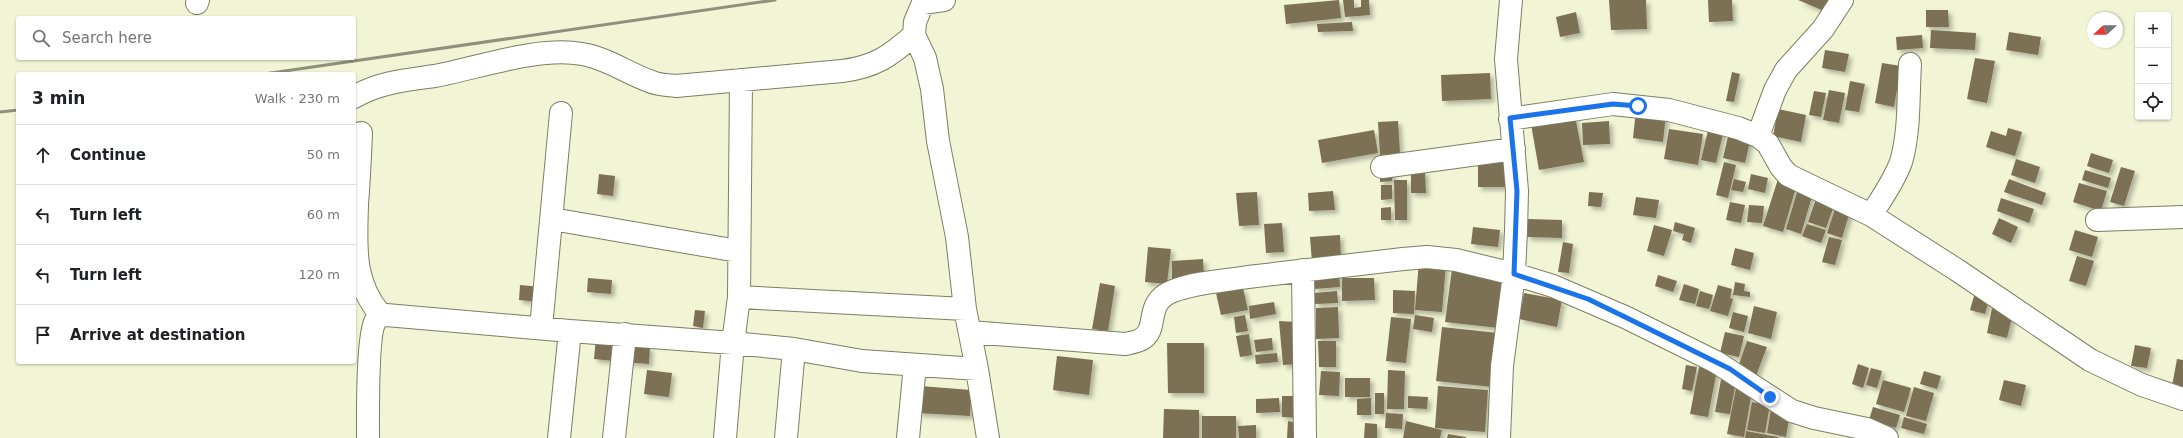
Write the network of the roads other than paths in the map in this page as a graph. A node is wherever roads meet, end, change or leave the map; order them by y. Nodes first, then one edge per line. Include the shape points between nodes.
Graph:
1 (944, 0) edge
2 (1511, 0) edge
3 (1842, 0) edge
4 (914, 35) junction
5 (1910, 64) dead end
6 (741, 80) junction
7 (356, 96) edge
8 (561, 113) dead end
9 (1510, 118) junction
10 (361, 133) dead end
11 (1758, 136) junction
12 (1514, 148) junction
13 (1382, 167) dead end
14 (1871, 215) junction
15 (2183, 217) edge
16 (552, 219) junction
17 (2097, 220) dead end
18 (356, 231) edge
19 (738, 250) junction
20 (356, 258) edge
21 (1303, 270) junction
22 (1514, 274) junction
23 (739, 297) junction
24 (965, 310) junction
25 (381, 315) junction
26 (541, 328) junction
27 (570, 331) junction
28 (970, 332) junction
29 (624, 334) junction
30 (733, 343) junction
31 (794, 350) junction
32 (915, 365) junction
33 (978, 368) junction
34 (2183, 399) edge
35 (368, 438) edge
36 (559, 438) edge
37 (614, 438) edge
38 (725, 438) edge
39 (786, 438) edge
40 (908, 438) edge
41 (988, 438) edge
42 (1305, 438) edge
43 (1499, 438) edge
44 (1887, 438) edge

1 - 4 street via 923,4 915,22
2 - 9 street via 1506,60
3 - 11 street via 1824,30 1786,70 1775,90
4 - 6 street via 889,57 861,69
4 - 24 street via 924,58 932,89 938,141 957,237
5 - 14 street via 1906,137 1900,162 1890,186
6 - 7 street via 661,85 589,56 570,53 497,62 435,76 390,82
6 - 19 street
8 - 16 street
9 - 11 street via 1613,104 1669,110 1738,128
9 - 12 street
10 - 18 street
11 - 14 street via 1768,144 1781,168 1788,175
12 - 13 street
12 - 22 street via 1517,191
14 - 34 street via 2090,360 2142,384
15 - 17 street
16 - 19 street
16 - 26 street
19 - 23 street
20 - 25 street via 365,292
21 - 22 street via 1427,257 1456,260
21 - 28 street via 1173,291 1158,299 1147,334 1140,340 1125,344
21 - 42 street
22 - 43 street via 1502,366
22 - 44 street via 1588,299 1649,328 1730,369 1792,411 1867,429
23 - 24 street
23 - 30 street
24 - 28 street
25 - 26 street
25 - 35 street via 374,323 370,359
26 - 27 street
27 - 29 street
27 - 36 street
28 - 33 street
29 - 30 street
29 - 37 street
30 - 31 street
30 - 38 street
31 - 32 street
31 - 39 street
32 - 33 street
32 - 40 street
33 - 41 street

